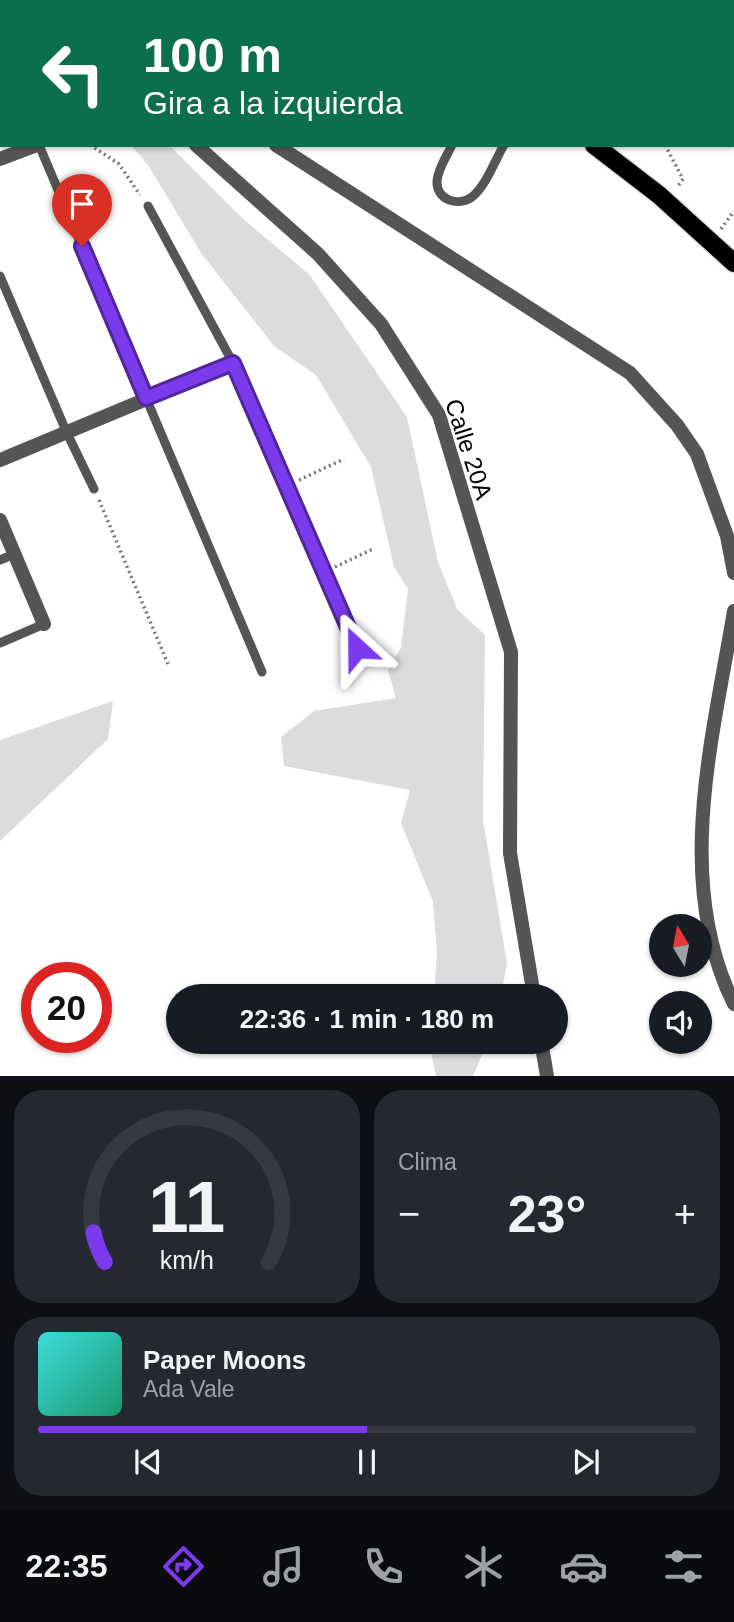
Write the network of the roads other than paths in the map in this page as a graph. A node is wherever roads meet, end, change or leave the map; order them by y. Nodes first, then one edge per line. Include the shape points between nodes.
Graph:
1 (27, 0) edge
2 (41, 0) edge
3 (33, 147) edge
4 (39, 147) edge
5 (198, 147) edge
6 (279, 147) edge
7 (451, 147) edge
8 (503, 147) edge
9 (597, 147) edge
10 (0, 159) edge
11 (148, 206) road end
12 (734, 263) edge
13 (0, 276) edge
14 (233, 363) junction
15 (146, 398) junction
16 (66, 431) junction
17 (0, 460) edge
18 (94, 489) road end
19 (0, 520) edge
20 (6, 557) edge
21 (734, 573) edge
22 (734, 611) edge
23 (44, 624) joint
24 (0, 643) edge
25 (357, 648) dead end
26 (262, 672) dead end
27 (532, 984) edge
28 (734, 1003) edge
29 (543, 1054) edge
30 (547, 1076) edge

1 - 2 lane
3 - 10 street
4 - 15 lane
5 - 27 street, Calle 20A via 318,254 381,324 439,415 511,652 510,853
6 - 21 street via 630,373 697,454 727,536
7 - 8 lane via 436,184 452,202 475,195
9 - 12 main road via 659,195
11 - 14 lane
13 - 16 lane
14 - 15 street
14 - 25 lane
15 - 16 street
15 - 26 lane
16 - 17 street
16 - 18 lane
19 - 20 street
20 - 23 street
22 - 28 street via 703,788 701,855 710,933 720,976
23 - 24 lane
29 - 30 street

